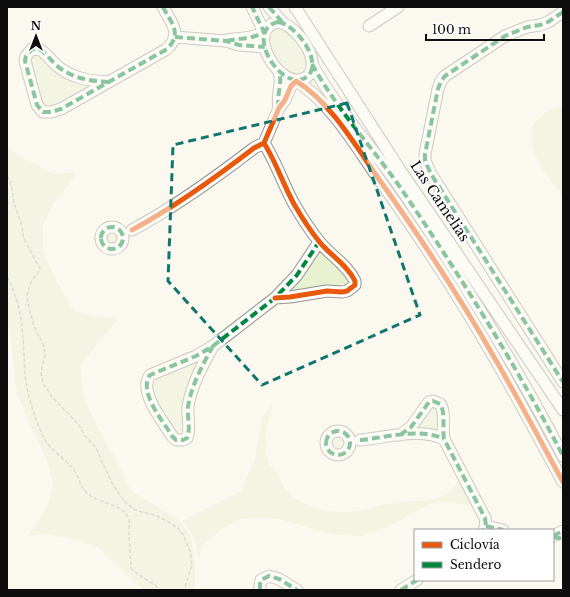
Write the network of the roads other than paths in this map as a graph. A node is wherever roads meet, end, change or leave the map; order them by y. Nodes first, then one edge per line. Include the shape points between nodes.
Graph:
1 (163, 7) edge
2 (252, 7) edge
3 (269, 7) edge
4 (295, 7) edge
5 (398, 7) edge
6 (563, 12) edge
7 (283, 23) junction
8 (369, 26) dead end
9 (264, 32) junction
10 (175, 37) junction
11 (226, 41) junction
12 (265, 47) junction
13 (312, 64) junction
14 (279, 72) junction
15 (296, 81) junction
16 (109, 82) junction
17 (279, 108) junction
18 (264, 143) junction
19 (119, 229) junction
20 (132, 230) junction
21 (123, 240) junction
22 (319, 242) junction
23 (275, 298) junction
24 (213, 346) junction
25 (563, 382) edge
26 (563, 410) edge
27 (400, 435) junction
28 (347, 436) junction
29 (444, 439) junction
30 (360, 440) junction
31 (348, 448) junction
32 (563, 456) edge
33 (563, 482) edge
34 (485, 528) edge
35 (415, 581) edge
36 (260, 590) edge
37 (297, 590) edge
38 (401, 590) edge

1 - 10 street via 175,30
2 - 9 street
3 - 7 street
4 - 26 street, Las Camelias via 400,170
5 - 8 street
6 - 25 street via 544,23 505,36 445,76 438,89 425,161
7 - 9 street via 272,24
7 - 13 street via 295,30 307,46
9 - 11 street via 258,36
9 - 12 street
10 - 11 street
10 - 16 street via 167,49
11 - 12 street
12 - 14 street
13 - 15 street via 306,78
13 - 32 street via 450,262
14 - 15 street
14 - 17 street
15 - 17 street
15 - 33 street via 306,86 332,113 417,233 495,357
16 - 16 street via 86,80 70,75 42,50 32,50 26,56 25,61 36,101 43,112 61,109
17 - 18 street
18 - 20 street via 198,190
18 - 22 street via 294,204
19 - 20 street
19 - 21 street
19 - 21 street via 111,227 104,230 101,241 105,247 112,250 119,247
20 - 21 street
22 - 23 street via 297,276
22 - 23 street via 350,273 355,286 342,292 327,291
23 - 24 street
24 - 24 street via 196,356 155,372 147,379 148,396 176,440 187,438 189,400
27 - 29 street via 428,434
27 - 29 street via 411,427 426,404 433,401 443,408
27 - 30 street
28 - 30 street
28 - 31 street via 350,441
28 - 31 street via 336,431 329,435 326,442 328,450 335,454 343,453
29 - 34 street via 485,518
30 - 31 street
35 - 38 street
36 - 37 street via 262,580 269,576

